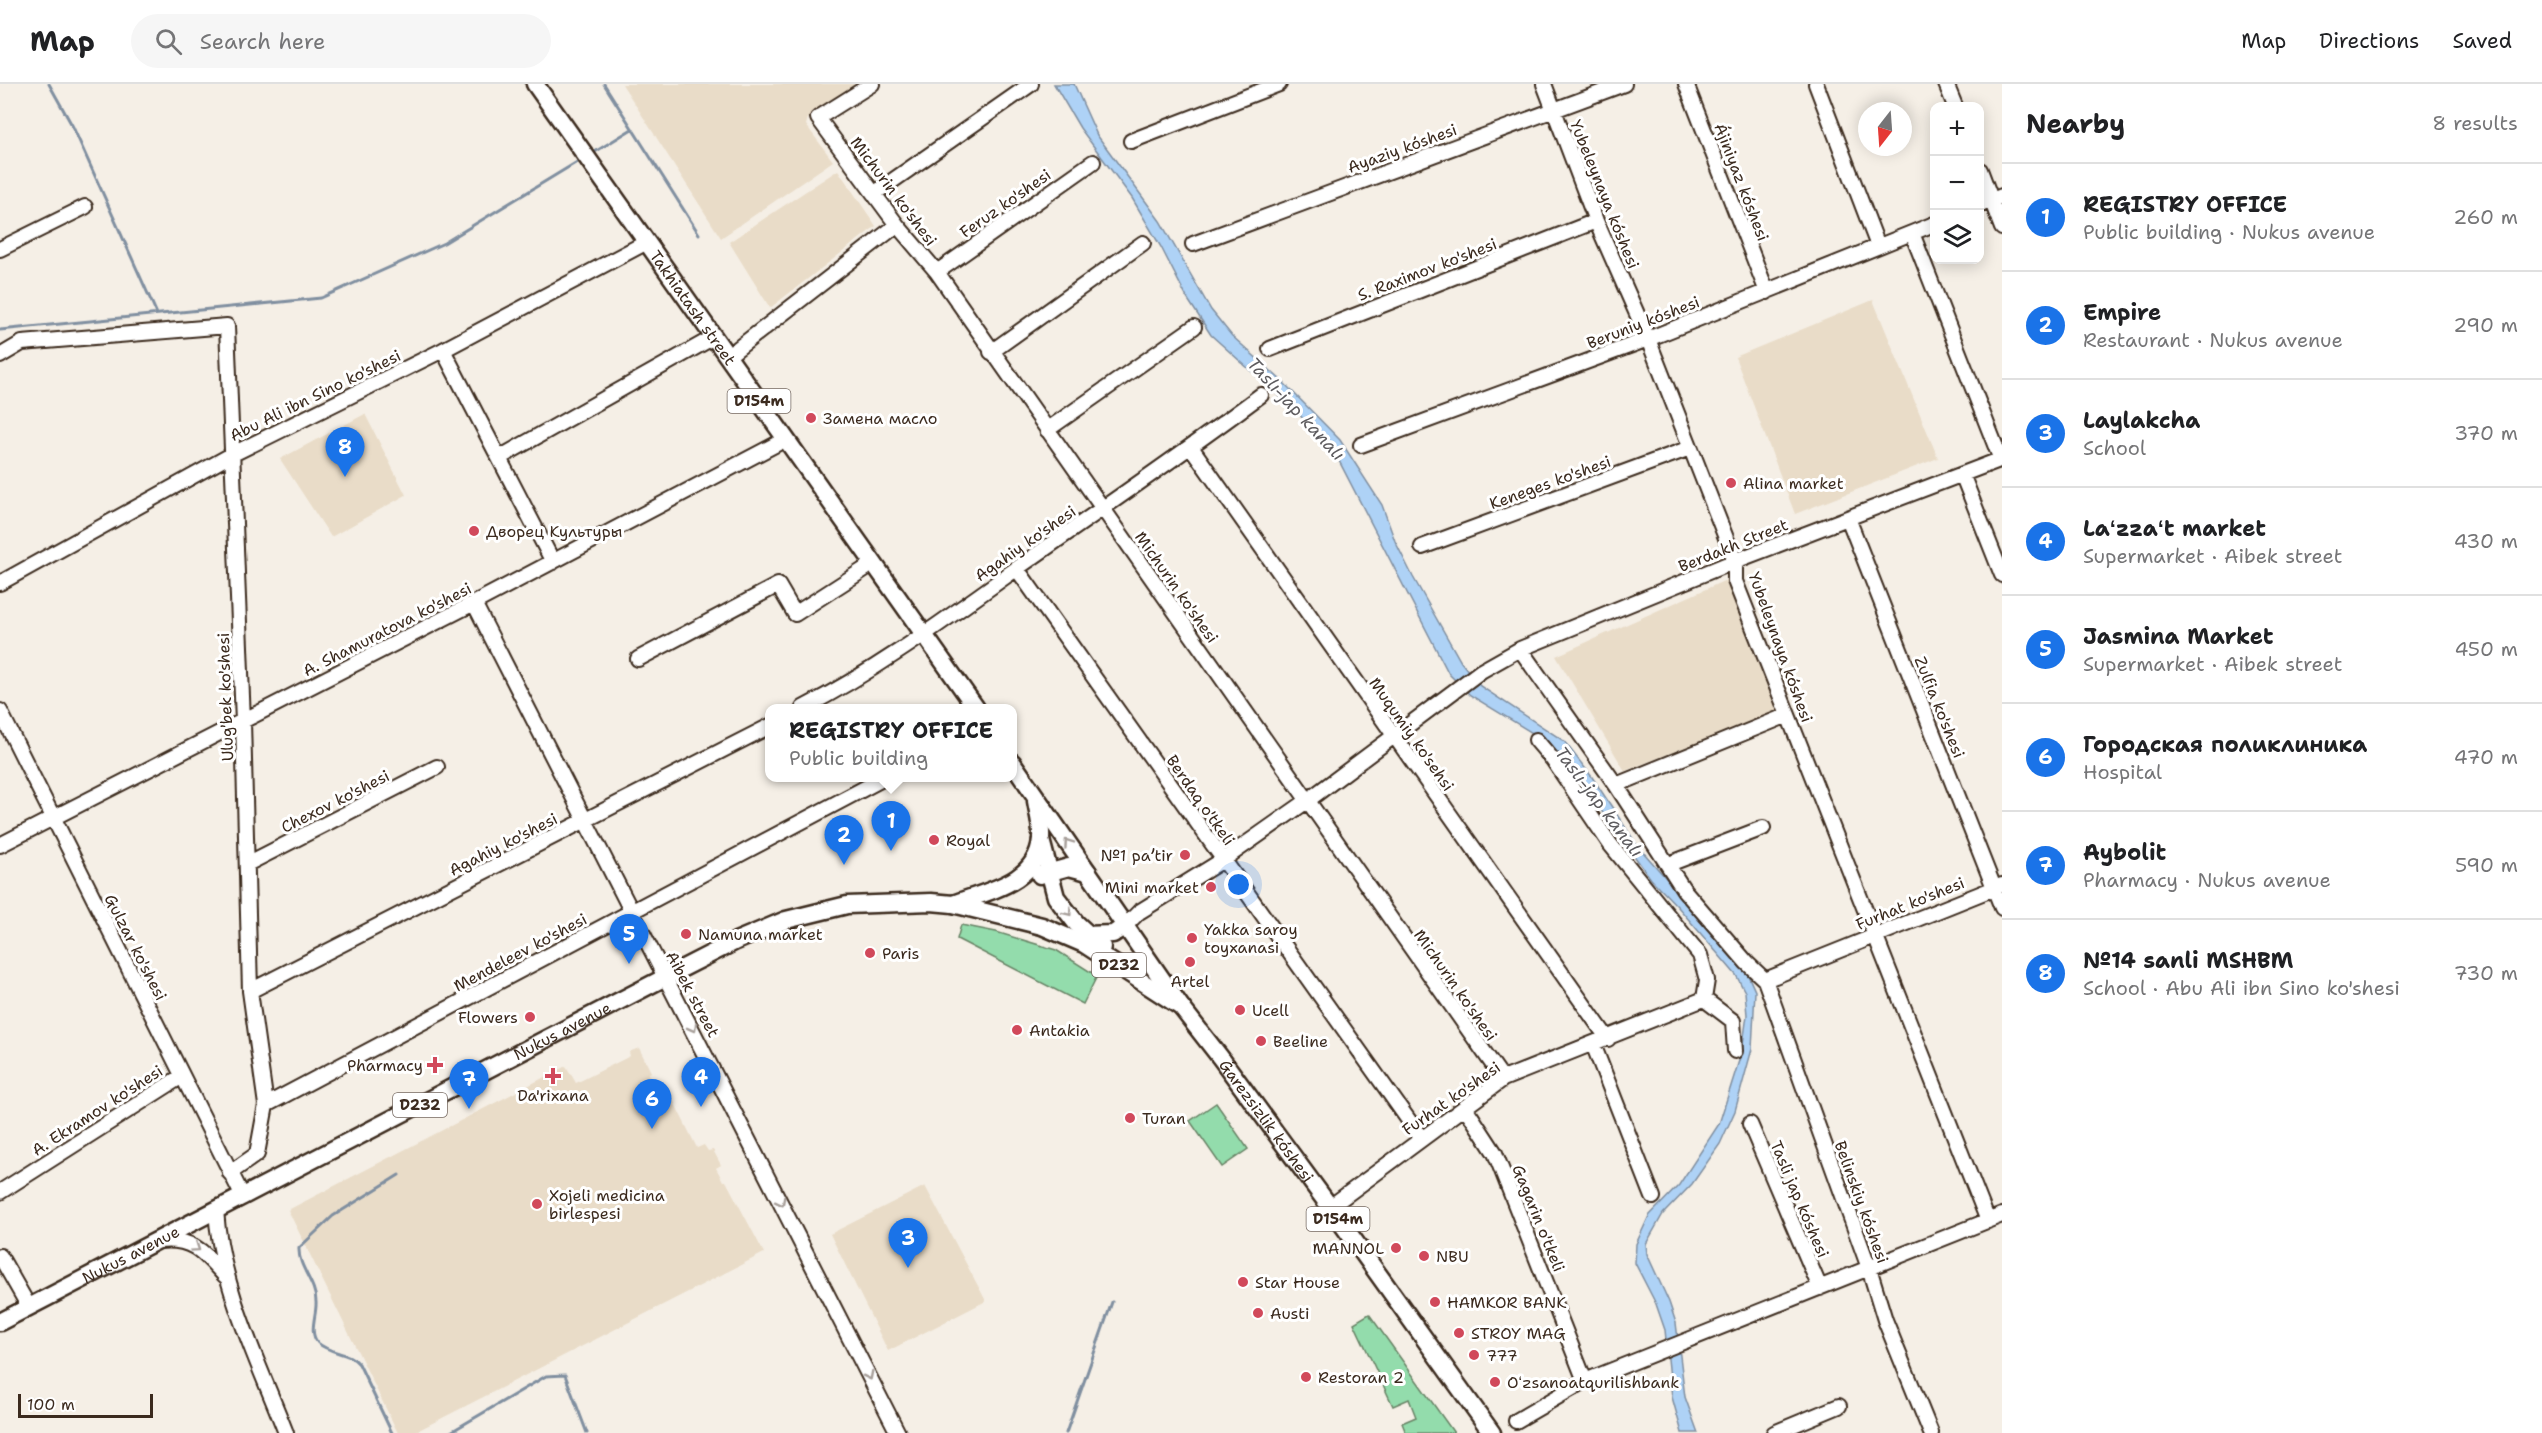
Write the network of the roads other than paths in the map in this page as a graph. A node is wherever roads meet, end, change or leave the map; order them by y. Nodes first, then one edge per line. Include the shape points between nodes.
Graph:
1 (535, 84) edge
2 (872, 84) edge
3 (1031, 84) edge
4 (1279, 84) edge
5 (1544, 84) edge
6 (1624, 84) edge
7 (1686, 84) edge
8 (1816, 84) edge
9 (1946, 84) edge
10 (1953, 102) edge
11 (1554, 110) junction
12 (1131, 141) dead end
13 (1093, 162) dead end
14 (1984, 181) edge
15 (875, 193) junction
16 (1991, 201) edge
17 (85, 207) dead end
18 (1596, 221) junction
19 (897, 225) junction
20 (1930, 226) edge
21 (2002, 228) edge
22 (1912, 233) junction
23 (647, 242) junction
24 (1143, 243) dead end
25 (1193, 244) dead end
26 (1878, 246) junction
27 (0, 249) edge
28 (936, 272) junction
29 (1767, 292) junction
30 (1194, 327) dead end
31 (714, 337) junction
32 (1648, 339) junction
33 (1270, 349) dead end
34 (443, 350) junction
35 (991, 352) junction
36 (0, 356) edge
37 (728, 356) junction
38 (1261, 395) dead end
39 (1047, 430) junction
40 (786, 439) junction
41 (1361, 445) dead end
42 (1191, 447) junction
43 (1689, 448) junction
44 (231, 455) junction
45 (499, 458) junction
46 (2002, 459) edge
47 (1962, 474) junction
48 (1102, 510) junction
49 (1848, 518) junction
50 (1422, 548) dead end
51 (1735, 561) junction
52 (553, 562) junction
53 (874, 563) junction
54 (1017, 569) junction
55 (2002, 575) edge
56 (0, 583) edge
57 (474, 603) junction
58 (925, 635) junction
59 (1520, 649) junction
60 (638, 659) dead end
61 (810, 704) edge
62 (973, 704) edge
63 (0, 711) edge
64 (1788, 715) junction
65 (243, 721) junction
66 (765, 729) edge
67 (1395, 737) junction
68 (1536, 740) dead end
69 (437, 767) dead end
70 (1017, 769) edge
71 (875, 782) edge
72 (1616, 785) junction
73 (1035, 795) junction
74 (1307, 801) junction
75 (53, 818) junction
76 (584, 822) junction
77 (1763, 828) dead end
78 (1041, 839) junction
79 (0, 845) edge
80 (1223, 860) junction
81 (247, 864) junction
82 (1669, 864) junction
83 (1049, 872) junction
84 (1088, 872) junction
85 (1011, 883) junction
86 (1998, 886) edge
87 (952, 904) junction
88 (2002, 908) edge
89 (631, 913) junction
90 (1126, 925) junction
91 (1053, 931) junction
92 (1876, 934) junction
93 (1089, 935) junction
94 (1121, 966) junction
95 (665, 977) junction
96 (1764, 980) junction
97 (250, 991) junction
98 (1704, 999) junction
99 (1180, 1007) junction
100 (1608, 1039) junction
101 (1593, 1044) junction
102 (1735, 1051) dead end
103 (182, 1076) junction
104 (1503, 1079) junction
105 (266, 1105) junction
106 (1465, 1107) junction
107 (1750, 1124) dead end
108 (1422, 1139) junction
109 (231, 1173) junction
110 (0, 1192) edge
111 (243, 1197) junction
112 (1653, 1197) dead end
113 (1330, 1208) junction
114 (216, 1210) junction
115 (2002, 1215) edge
116 (1988, 1221) junction
117 (157, 1241) junction
118 (0, 1256) edge
119 (1869, 1268) junction
120 (226, 1278) junction
121 (1820, 1288) junction
122 (29, 1307) junction
123 (0, 1322) edge
124 (1585, 1381) junction
125 (1839, 1406) dead end
126 (1516, 1421) dead end
127 (286, 1433) edge
128 (898, 1433) edge
129 (1492, 1433) edge
130 (1774, 1433) edge
131 (1931, 1433) edge

1 - 23 main road, Takhiatash street / D154m
2 - 15 street, Michurin ko'shesi via 818,118
3 - 15 street
4 - 12 street
5 - 11 street, Yubeleynaya kóshesi
6 - 11 street, Ayaziy kóshesi
7 - 29 street, Ájiniyaz kóshesi
8 - 26 street
9 - 10 street
11 - 18 street, Yubeleynaya kóshesi
11 - 25 street, Ayaziy kóshesi
13 - 28 street, Feruz ko'shesi
14 - 16 street
15 - 19 street, Michurin ko'shesi
16 - 21 street
17 - 27 street
18 - 32 street, Yubeleynaya kóshesi
18 - 33 street, S. Raximov ko'shesi
19 - 28 street, Michurin ko'shesi
19 - 37 street
20 - 22 street, Beruniy kóshesi
22 - 26 street, Beruniy kóshesi
22 - 46 street
23 - 31 main road, Takhiatash street / D154m
23 - 34 street, Abu Ali ibn Sino ko'shesi
24 - 35 street
26 - 29 street, Beruniy kóshesi
28 - 35 street, Michurin ko'shesi
29 - 32 street, Beruniy kóshesi
30 - 39 street
31 - 37 main road, Takhiatash street / D154m
31 - 45 street
32 - 41 street, Beruniy kóshesi
32 - 43 street, Yubeleynaya kóshesi
34 - 44 street, Abu Ali ibn Sino ko'shesi
34 - 45 street
35 - 39 street, Michurin ko'shesi
36 - 44 street, Ulug'bek ko'shesi via 22,344 227,326
37 - 40 main road, Takhiatash street / D154m
38 - 42 street, Agahiy ko'shesi
39 - 48 street, Michurin ko'shesi
40 - 52 street, A. Shamuratova ko'shesi
40 - 53 main road, Takhiatash street / D154m
42 - 48 street, Agahiy ko'shesi
42 - 67 street, Muqumiy ko'sehsi
43 - 50 street, Keneges ko'shesi
43 - 51 street, Yubeleynaya kóshesi
44 - 56 street, Abu Ali ibn Sino ko'shesi
44 - 65 street, Ulug'bek ko'shesi
45 - 52 street
46 - 47 street, Berdakh Street
47 - 49 street, Berdakh Street
47 - 55 street
48 - 54 street, Agahiy ko'shesi
48 - 74 street, Michurin ko'shesi
49 - 51 street, Berdakh Street
49 - 86 street, Zulfia ko'shesi
51 - 59 street, Berdakh Street
51 - 64 street, Yubeleynaya kóshesi via 1735,580
52 - 57 street, A. Shamuratova ko'shesi
53 - 58 main road, Takhiatash street / D154m
53 - 60 street via 795,614 778,585
54 - 58 street, Agahiy ko'shesi
54 - 80 street, Berdaq o'tkeli
57 - 65 street, A. Shamuratova ko'shesi
57 - 76 street, Aibek street
58 - 61 street, Agahiy ko'shesi via 853,682
58 - 62 main road, Takhiatash street / D154m
59 - 67 street, Berdakh Street via 1481,671
59 - 72 street
63 - 75 street, Gulzar ko'shesi
64 - 72 street
64 - 92 street, Yubeleynaya kóshesi
65 - 75 street, A. Shamuratova ko'shesi
65 - 81 street, Ulug'bek ko'shesi
66 - 76 street, Agahiy ko'shesi
67 - 74 street, Berdakh Street
67 - 100 street, Muqumiy ko'sehsi
68 - 98 street via 1610,843 1700,954 1707,980
69 - 81 street, Chexov ko'shesi
70 - 73 main road, D154m
71 - 89 street, Mendeleev ko'shesi
72 - 82 street
73 - 78 main road
84 -> 73 main road, D154m
74 - 80 street, Berdakh Street
74 - 104 street, Michurin ko'shesi
75 - 79 street, A. Shamuratova ko'shesi
75 - 103 street, Gulzar ko'shesi
76 - 89 street, Aibek street
76 - 97 street, Agahiy ko'shesi
77 - 82 street
78 - 83 main road
78 - 85 main road via 1029,869
80 - 90 street, Berdakh Street via 1139,912
80 - 108 street, Berdaq o'tkeli
81 - 97 street, Ulug'bek ko'shesi
82 - 96 street via 1684,890
83 - 84 main road via 1069,867
83 - 85 main road
83 -> 93 main road via 1056,897
84 - 90 main road, D154m
85 - 87 main road
86 - 88 street, Zulfia ko'shesi
86 - 92 street, Furhat ko'shesi
87 - 91 main road, D232
87 - 95 main road, Nukus avenue / D232 via 847,905 786,920
89 - 95 street, Aibek street
89 - 105 street, Mendeleev ko'shesi
90 - 93 main road, D232 via 1113,934
90 - 99 main road, Ǵarezsizlik kóshesi / D154m
91 - 93 main road, D232
91 - 94 main road, D232
92 - 96 street, Furhat ko'shesi
92 - 116 street, Yubeleynaya kóshesi
93 - 94 main road
94 - 99 main road, D232
95 - 111 main road, Nukus avenue / D232
95 -> 128 street, Aibek street
96 - 119 street, Belinskiy kóshesi
97 - 105 street, Ulug'bek ko'shesi
98 - 100 street, Furhat ko'shesi
98 - 102 street via 1733,1021
99 - 113 main road, Ǵarezsizlik kóshesi / D154m
100 - 101 street, Furhat ko'shesi
101 - 104 street, Furhat ko'shesi
101 - 112 street
103 - 109 street, Gulzar ko'shesi
103 - 110 street, A. Ekramov ko'shesi
104 - 106 street, Furhat ko'shesi
105 - 109 street, Ulug'bek ko'shesi via 257,1154
106 - 108 street, Furhat ko'shesi
106 - 124 street, Gagarin o'tkeli via 1495,1153
107 - 121 street, Tasli jap kóshesi
108 - 113 street, Furhat ko'shesi
109 - 111 street, Gulzar ko'shesi
111 - 114 main road, Nukus avenue / D232
113 - 129 main road, Ǵarezsizlik kóshesi / D154m
114 - 117 main road, Nukus avenue / D232
114 - 120 street
115 - 116 street
116 - 119 street
117 -> 120 street via 185,1241 202,1251
117 - 122 main road, Nukus avenue / D232
118 - 122 street
119 - 121 street
119 - 131 street, Belinskiy kóshesi via 1885,1320
120 - 127 street
121 - 124 street
122 - 123 main road, Nukus avenue / D232
124 - 126 street
125 - 130 street

